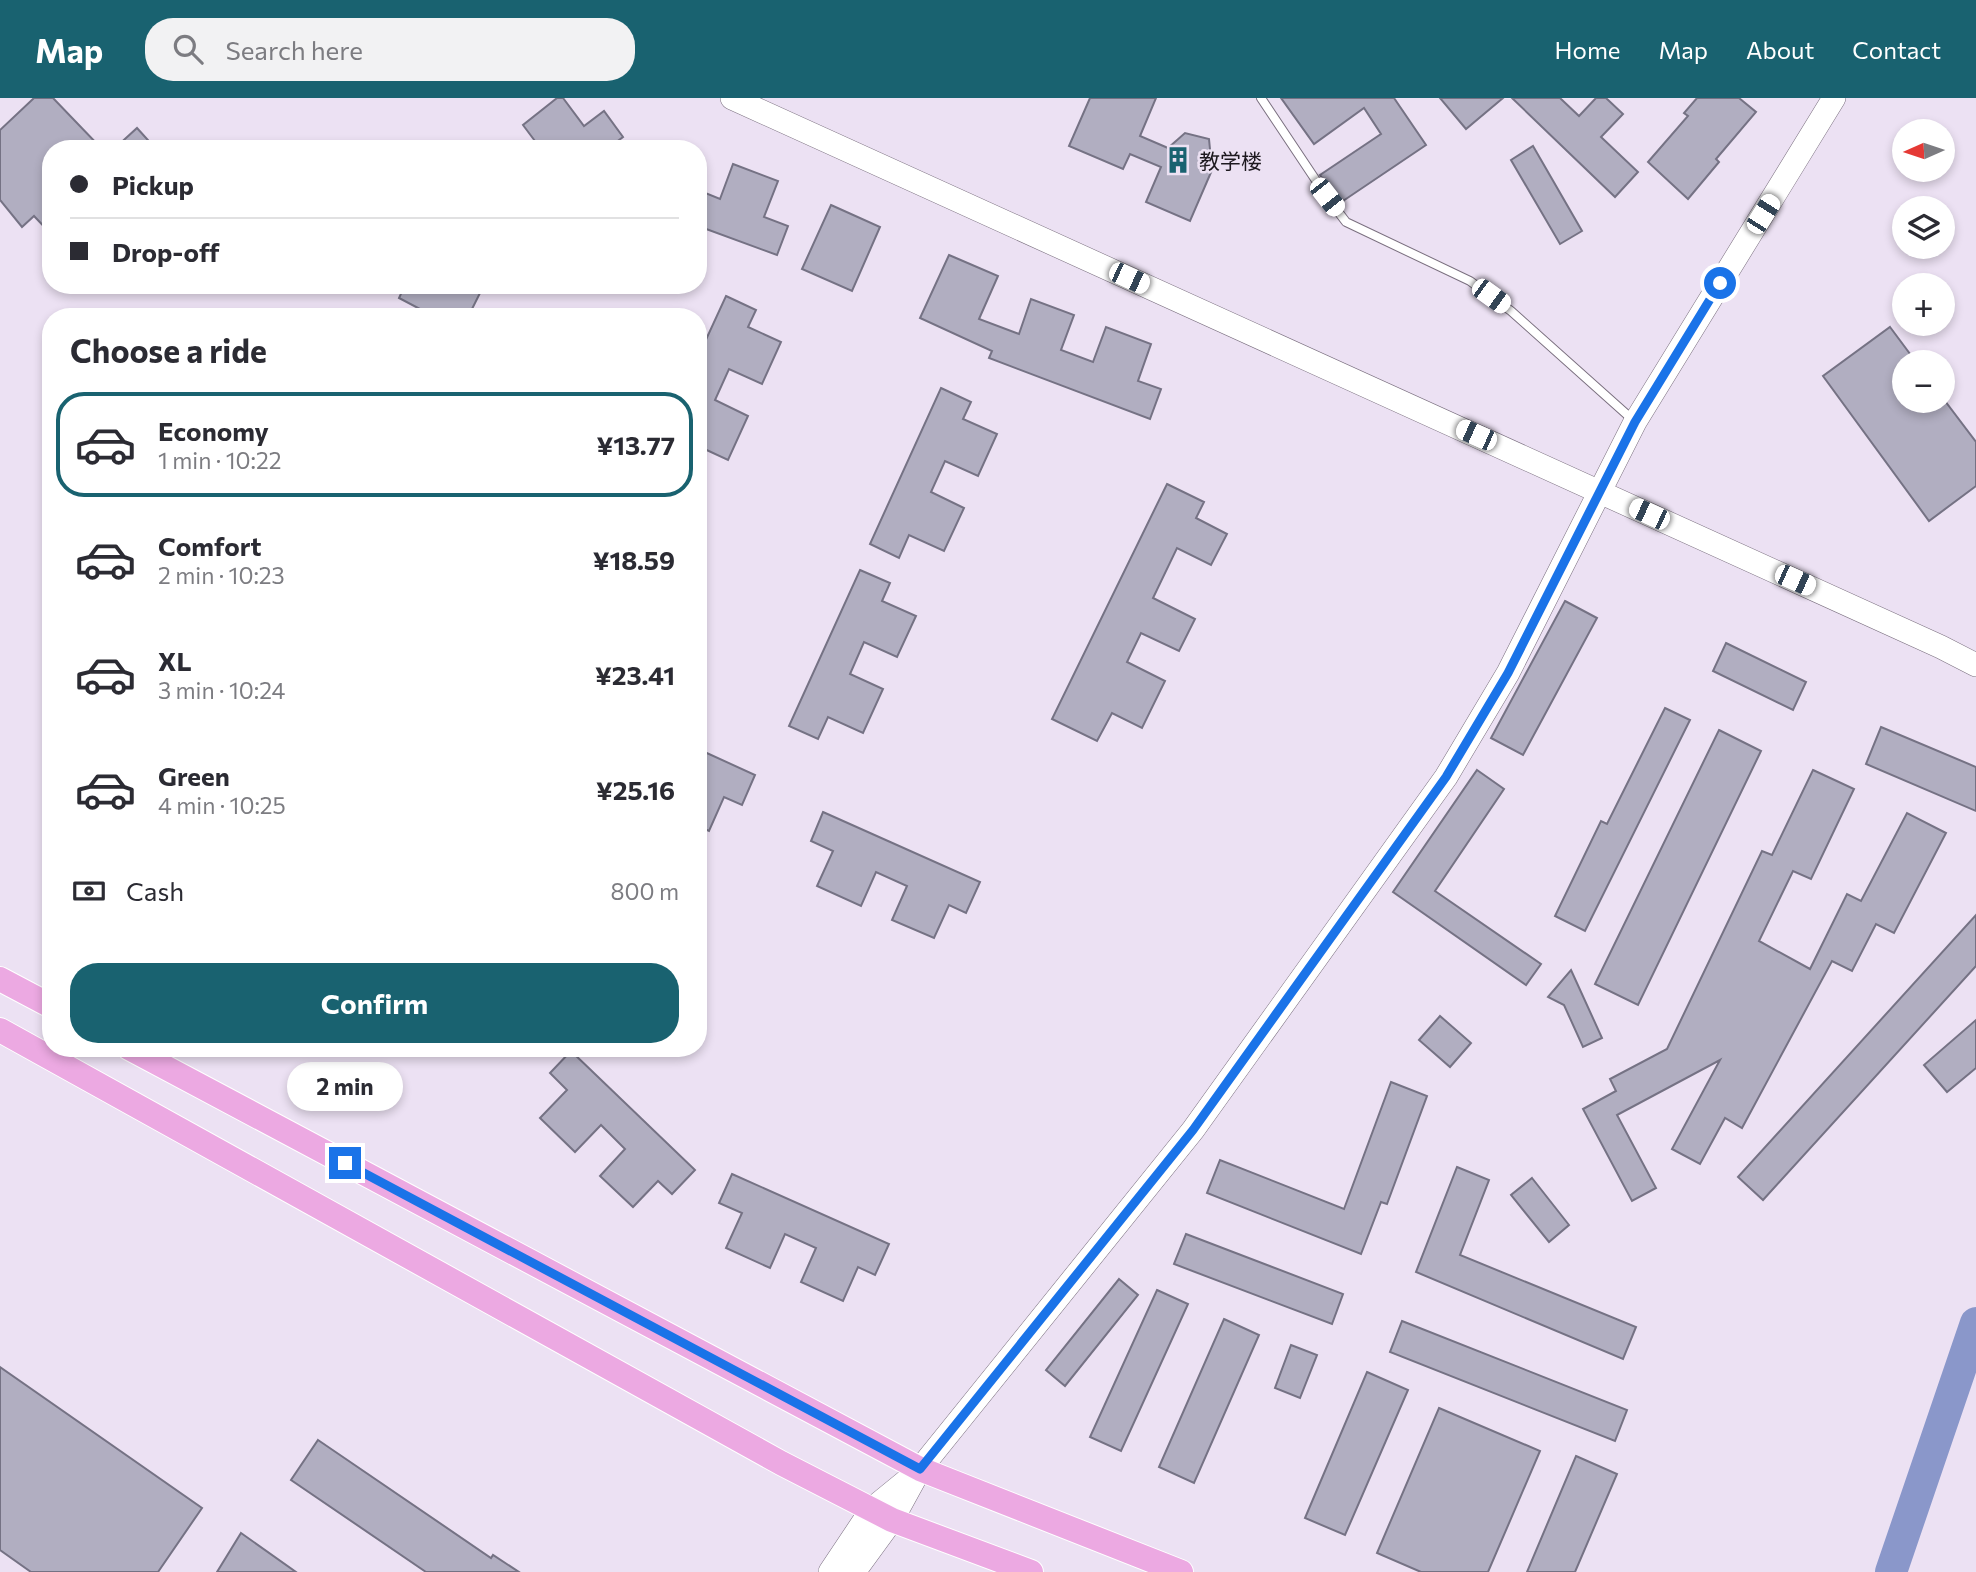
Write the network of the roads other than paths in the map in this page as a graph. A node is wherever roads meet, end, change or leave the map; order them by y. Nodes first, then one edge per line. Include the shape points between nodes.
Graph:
1 (732, 98) edge
2 (1261, 98) edge
3 (1833, 98) edge
4 (1635, 422) junction
5 (1600, 492) junction
6 (1976, 665) edge
7 (0, 979) edge
8 (42, 1001) edge
9 (0, 1030) edge
10 (42, 1053) edge
11 (49, 1057) edge
12 (146, 1057) edge
13 (920, 1469) junction
14 (882, 1514) junction
15 (830, 1572) edge
16 (854, 1572) edge
17 (1031, 1572) edge
18 (1181, 1572) edge

1 - 5 main road
2 - 4 lane via 1346,222 1471,281
3 - 4 main road
4 - 5 main road
5 - 6 main road
5 - 13 main road via 1508,673 1446,777 1193,1130
7 - 8 main road
9 - 10 main road
11 - 14 main road via 781,1463
12 - 13 main road
13 - 14 main road
13 - 18 main road
14 - 15 main road
14 - 16 main road
14 - 17 main road

